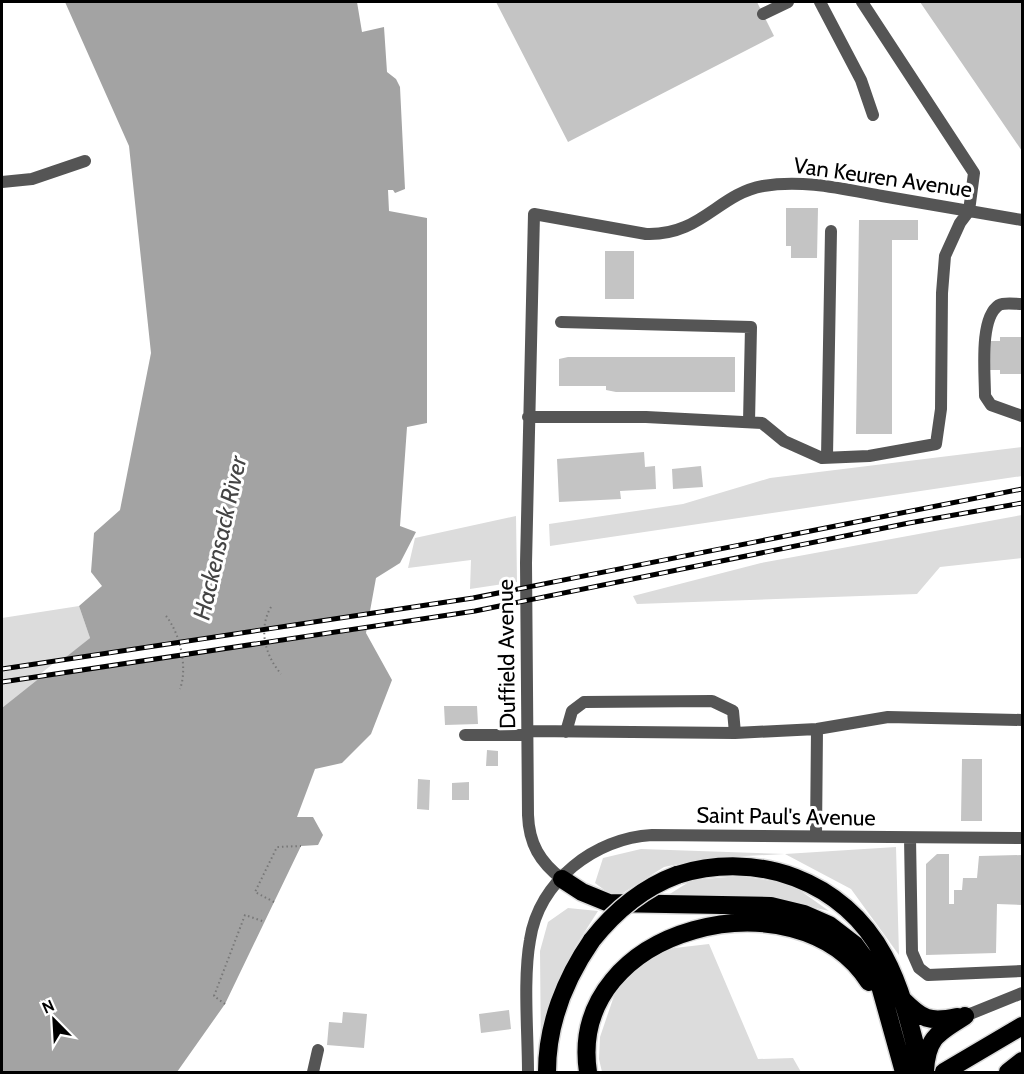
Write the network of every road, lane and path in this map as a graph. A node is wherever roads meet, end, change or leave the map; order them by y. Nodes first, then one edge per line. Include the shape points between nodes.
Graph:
1 (788, 2) edge
2 (820, 2) edge
3 (862, 2) edge
4 (763, 14) dead end
5 (873, 115) dead end
6 (85, 161) dead end
7 (2, 182) edge
8 (969, 211) junction
9 (534, 214) joint
10 (1023, 220) edge
11 (831, 231) dead end
12 (1023, 304) edge
13 (561, 322) dead end
14 (1023, 416) edge
15 (528, 417) junction
16 (749, 423) junction
17 (827, 458) junction
18 (271, 607) dead end
19 (166, 616) dead end
20 (281, 674) dead end
21 (180, 689) dead end
22 (1023, 720) edge
23 (817, 729) junction
24 (566, 732) junction
25 (529, 733) junction
26 (735, 733) junction
27 (465, 735) dead end
28 (816, 836) junction
29 (910, 838) junction
30 (1023, 838) edge
31 (301, 846) dead end
32 (562, 879) junction
33 (274, 902) dead end
34 (265, 922) dead end
35 (1023, 971) edge
36 (1023, 993) edge
37 (901, 997) junction
38 (225, 1004) dead end
39 (887, 1012) junction
40 (965, 1016) junction
41 (1023, 1026) edge
42 (1023, 1039) edge
43 (318, 1050) dead end
44 (1023, 1061) edge
45 (955, 1071) edge
46 (313, 1072) edge
47 (528, 1072) edge
48 (547, 1072) edge
49 (588, 1072) edge
50 (904, 1072) edge
51 (923, 1072) edge
52 (1008, 1072) edge

1 - 4 street
2 - 5 street via 861,80
3 - 8 street via 974,173
6 - 7 street via 32,179
8 - 9 street, Van Keuren Avenue via 790,183 753,188 697,223 663,234
8 - 10 street, Van Keuren Avenue
8 - 17 street via 945,256 941,409 936,444 869,456
9 - 15 street, Duffield Avenue
11 - 17 street
12 - 14 street via 1002,303 986,323 985,396 991,405
13 - 16 street via 751,327
15 - 16 street via 646,417
15 - 25 street, Duffield Avenue
16 - 17 street via 762,423 784,441
18 - 20 path via 263,624 267,651
19 - 21 path via 176,631 184,680
22 - 23 street via 888,717
23 - 26 street
23 - 28 street
24 - 25 street
24 - 26 street
24 - 26 street via 572,711 584,702 712,701 733,711
25 - 27 street
25 - 32 street, Duffield Avenue via 530,834 543,862
28 - 29 street, Saint Paul's Avenue
28 - 32 street, Saint Paul's Avenue via 633,837 592,852
29 - 30 street, Saint Paul's Avenue
29 - 35 street via 912,952 916,965 928,975
31 - 33 path via 277,847 255,892
32 - 39 highway via 592,897 616,904 762,906 813,917 835,929 861,952 881,984
32 - 47 street via 543,903 530,939
34 - 38 path via 244,915 214,996
36 - 40 street
37 - 40 highway via 929,1020
37 - 48 highway, bridge via 869,932 843,905 814,885 787,874 751,866 713,866 652,886 628,902 592,940 561,999 552,1028
37 - 51 highway
39 - 49 highway via 855,964 817,936 771,924 713,927 658,944 612,978 590,1023
39 - 50 highway
40 - 51 highway via 932,1039
41 - 45 highway
42 - 45 highway
43 - 46 street
44 - 52 highway

